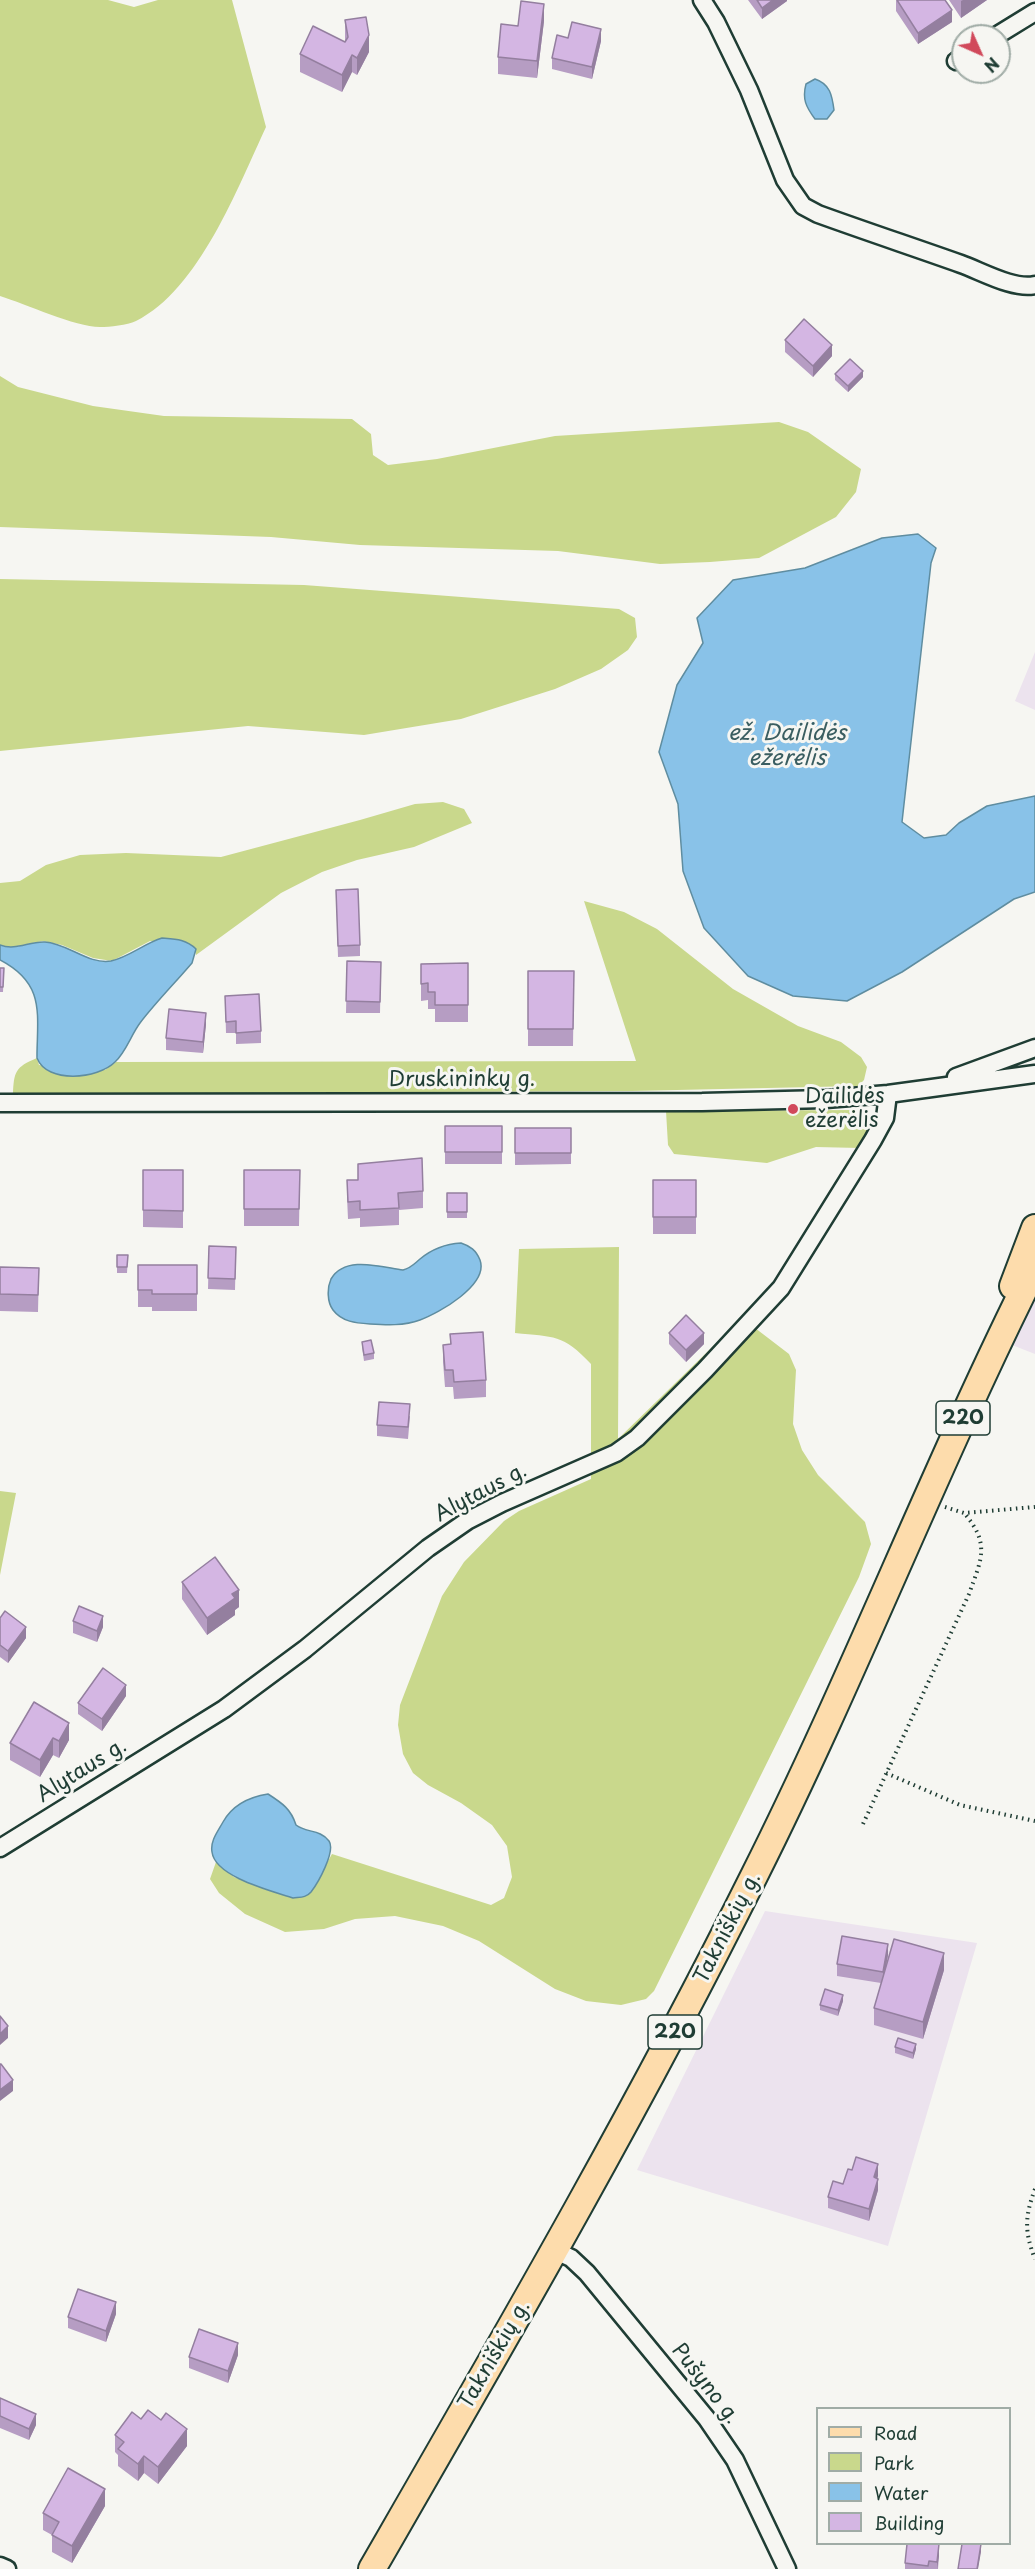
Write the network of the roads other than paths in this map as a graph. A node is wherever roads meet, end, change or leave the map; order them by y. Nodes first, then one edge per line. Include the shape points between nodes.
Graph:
1 (702, 0) edge
2 (1035, 12) edge
3 (1011, 27) edge
4 (1035, 285) edge
5 (1035, 1048) edge
6 (1035, 1074) edge
7 (924, 1088) junction
8 (888, 1094) junction
9 (0, 1103) edge
10 (1035, 1228) edge
11 (1035, 1267) edge
12 (988, 1360) junction
13 (0, 1848) edge
14 (556, 2251) junction
15 (0, 2566) edge
16 (7, 2569) edge
17 (372, 2569) edge
18 (787, 2569) edge

1 - 4 street via 749,90 784,180 802,206 998,279
2 - 3 street
5 - 7 street
6 - 7 street
7 - 8 street, Druskininkų g.
8 - 9 street, Druskininkų g. via 702,1102
8 - 13 street, Alytaus g. via 885,1118 873,1140 781,1288 637,1438 616,1453 466,1521 224,1709
10 - 12 main road, 220
11 - 12 main road, 220
12 - 14 main road, Takniškių g. / 220 via 846,1686 757,1872 660,2062
14 - 17 main road, Takniškių g. / 220
14 - 18 street, Pušyno g. via 587,2272 707,2419 735,2460
15 - 16 street

